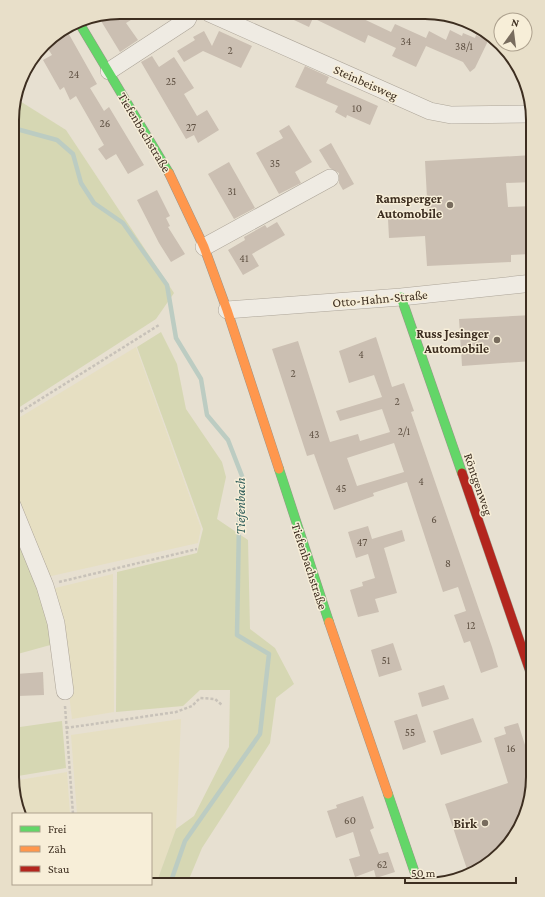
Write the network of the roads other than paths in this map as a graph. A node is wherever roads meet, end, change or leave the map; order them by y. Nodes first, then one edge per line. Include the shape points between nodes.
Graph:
1 (188, 19) edge
2 (223, 19) edge
3 (82, 27) edge
4 (109, 71) junction
5 (526, 114) edge
6 (330, 178) dead end
7 (204, 247) junction
8 (526, 284) edge
9 (401, 297) junction
10 (228, 310) junction
11 (19, 521) edge
12 (526, 660) edge
13 (65, 691) road end
14 (417, 878) edge

1 - 4 street
2 - 5 street, Steinbeisweg via 430,111 451,115
3 - 4 street, Tiefenbachstraße
4 - 7 street, Tiefenbachstraße via 176,185
6 - 7 street
7 - 10 street, Tiefenbachstraße
8 - 9 street, Otto-Hahn-Straße
9 - 10 street, Otto-Hahn-Straße
9 - 12 street, Röntgenweg
10 - 14 street, Tiefenbachstraße via 316,584
11 - 13 street via 45,586 56,623

